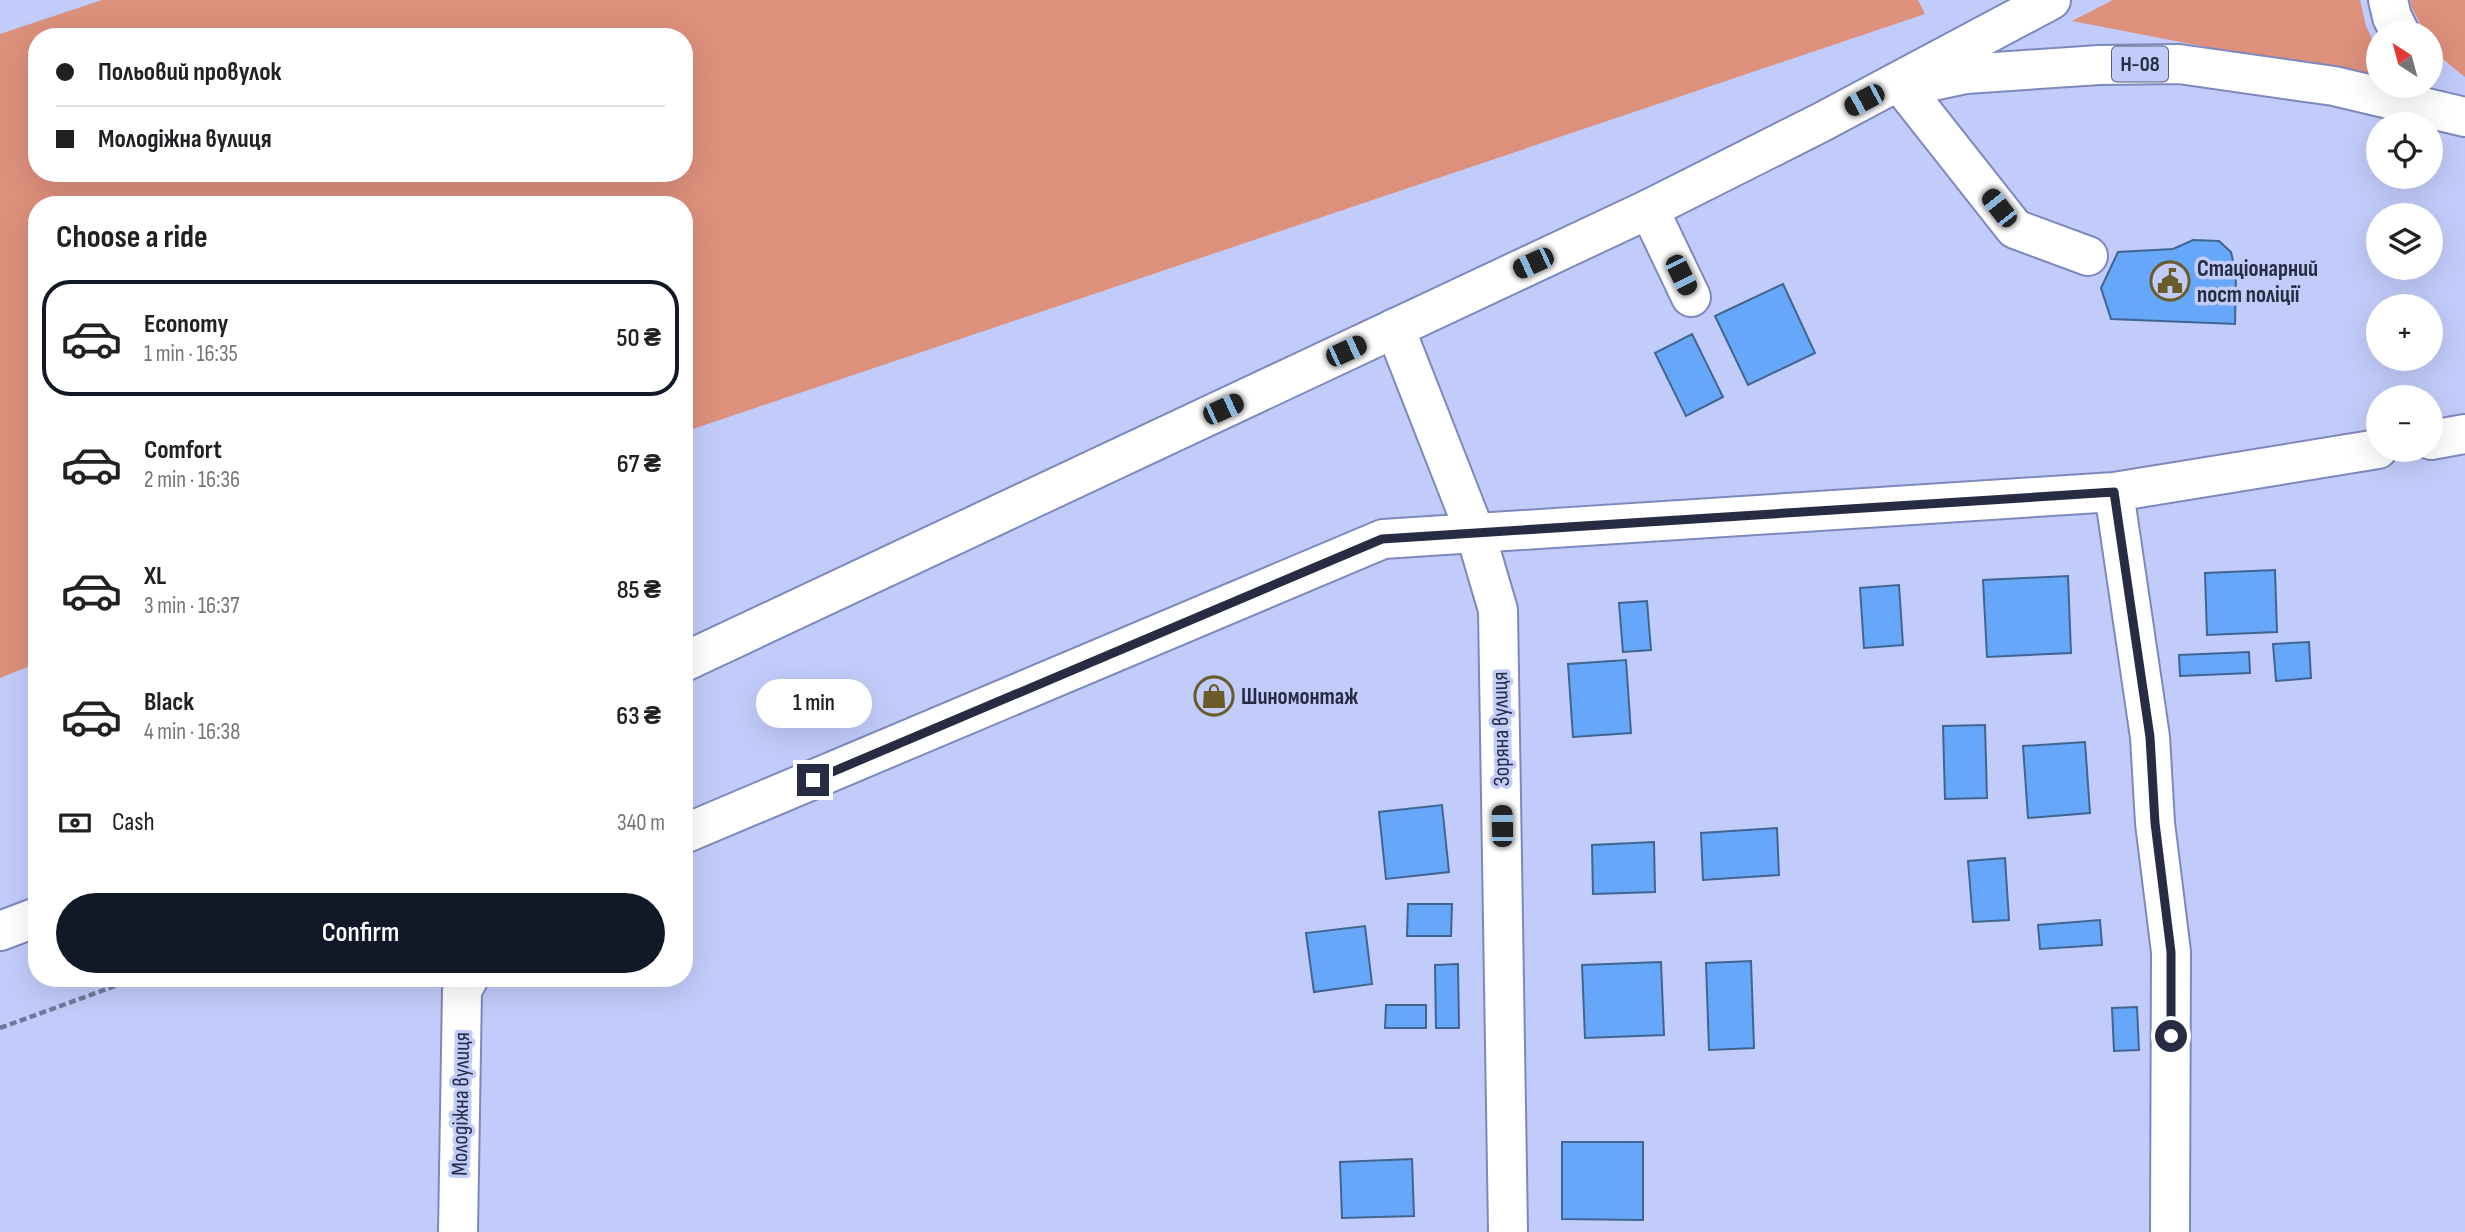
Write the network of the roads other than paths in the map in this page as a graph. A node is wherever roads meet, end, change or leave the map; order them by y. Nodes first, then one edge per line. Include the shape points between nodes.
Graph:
1 (2388, 0) edge
2 (2032, 6) edge
3 (2394, 21) edge
4 (1903, 87) junction
5 (2443, 87) edge
6 (2465, 101) edge
7 (2465, 117) edge
8 (1820, 123) junction
9 (1648, 209) junction
10 (2088, 256) dead end
11 (1691, 297) dead end
12 (1395, 328) junction
13 (2465, 434) edge
14 (2443, 438) edge
15 (2366, 451) edge
16 (2114, 492) junction
17 (1476, 535) junction
18 (693, 658) edge
19 (693, 830) edge
20 (28, 921) edge
21 (0, 932) edge
22 (464, 987) edge
23 (457, 1232) edge
24 (1507, 1232) edge
25 (2170, 1232) edge

1 - 3 street
2 - 8 street, Н-08
4 - 7 street, Н-08 via 1966,74 2179,64 2334,86
4 - 8 street, Н-08
4 - 10 street via 2015,229
5 - 6 street
8 - 9 street, Н-08
9 - 11 street
9 - 12 street, Н-08
12 - 17 street, Зоряна вулиця
12 - 18 street, Н-08
13 - 14 street
15 - 16 street
16 - 17 street
16 - 25 street via 2150,737 2171,952
17 - 19 street via 1382,539
17 - 24 street, Зоряна вулиця via 1498,610
20 - 21 street
22 - 23 street, Молодіжна вулиця

